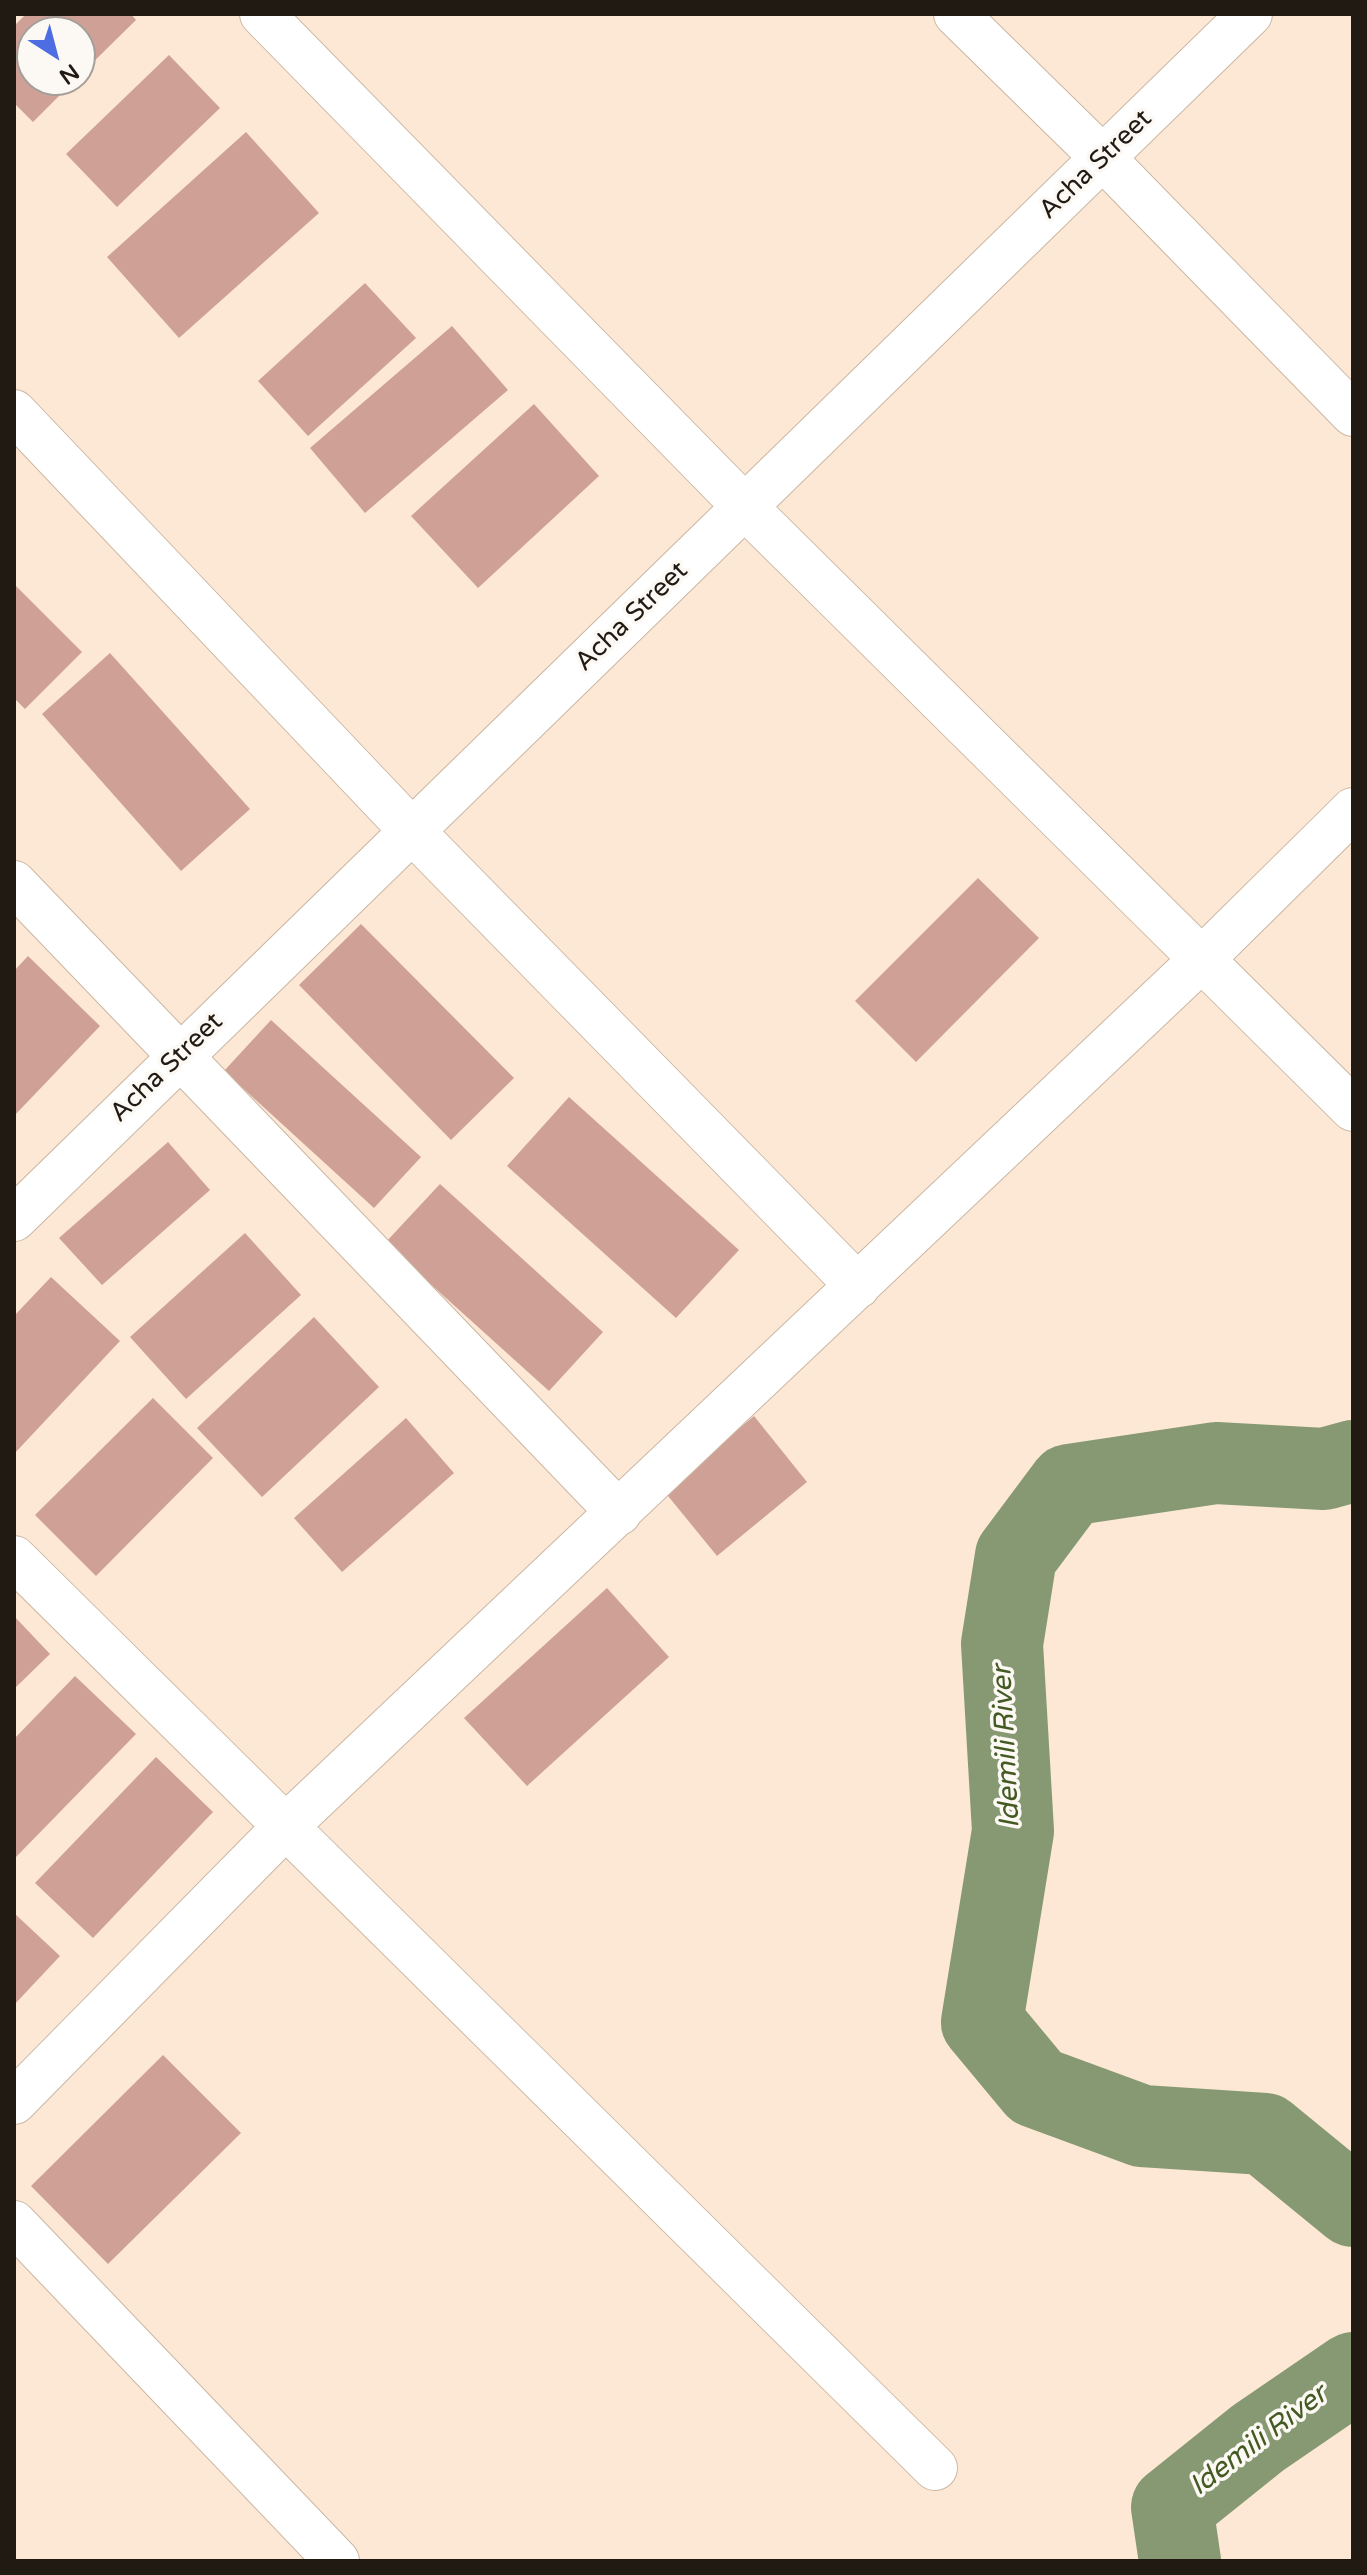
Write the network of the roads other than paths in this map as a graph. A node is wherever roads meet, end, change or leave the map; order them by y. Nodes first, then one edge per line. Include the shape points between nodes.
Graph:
1 (262, 14) edge
2 (956, 14) edge
3 (1250, 14) edge
4 (1103, 158) junction
5 (14, 412) edge
6 (1353, 414) edge
7 (745, 507) junction
8 (1353, 810) edge
9 (412, 831) junction
10 (14, 883) edge
11 (1202, 959) junction
12 (180, 1056) junction
13 (1353, 1109) edge
14 (14, 1219) edge
15 (858, 1286) junction
16 (619, 1513) junction
17 (14, 1558) edge
18 (284, 1828) junction
19 (14, 2102) edge
20 (14, 2223) edge
21 (935, 2468) dead end
22 (337, 2561) edge

1 - 7 street
2 - 4 street
3 - 4 street, Acha Street
4 - 6 street
4 - 7 street, Acha Street
5 - 9 street
7 - 9 street, Acha Street
7 - 11 street
8 - 11 street
9 - 12 street, Acha Street
9 - 15 street
10 - 12 street
11 - 13 street
11 - 15 street
12 - 14 street, Acha Street
12 - 16 street
15 - 16 street
16 - 18 street
17 - 18 street
18 - 19 street
18 - 21 street
20 - 22 street

